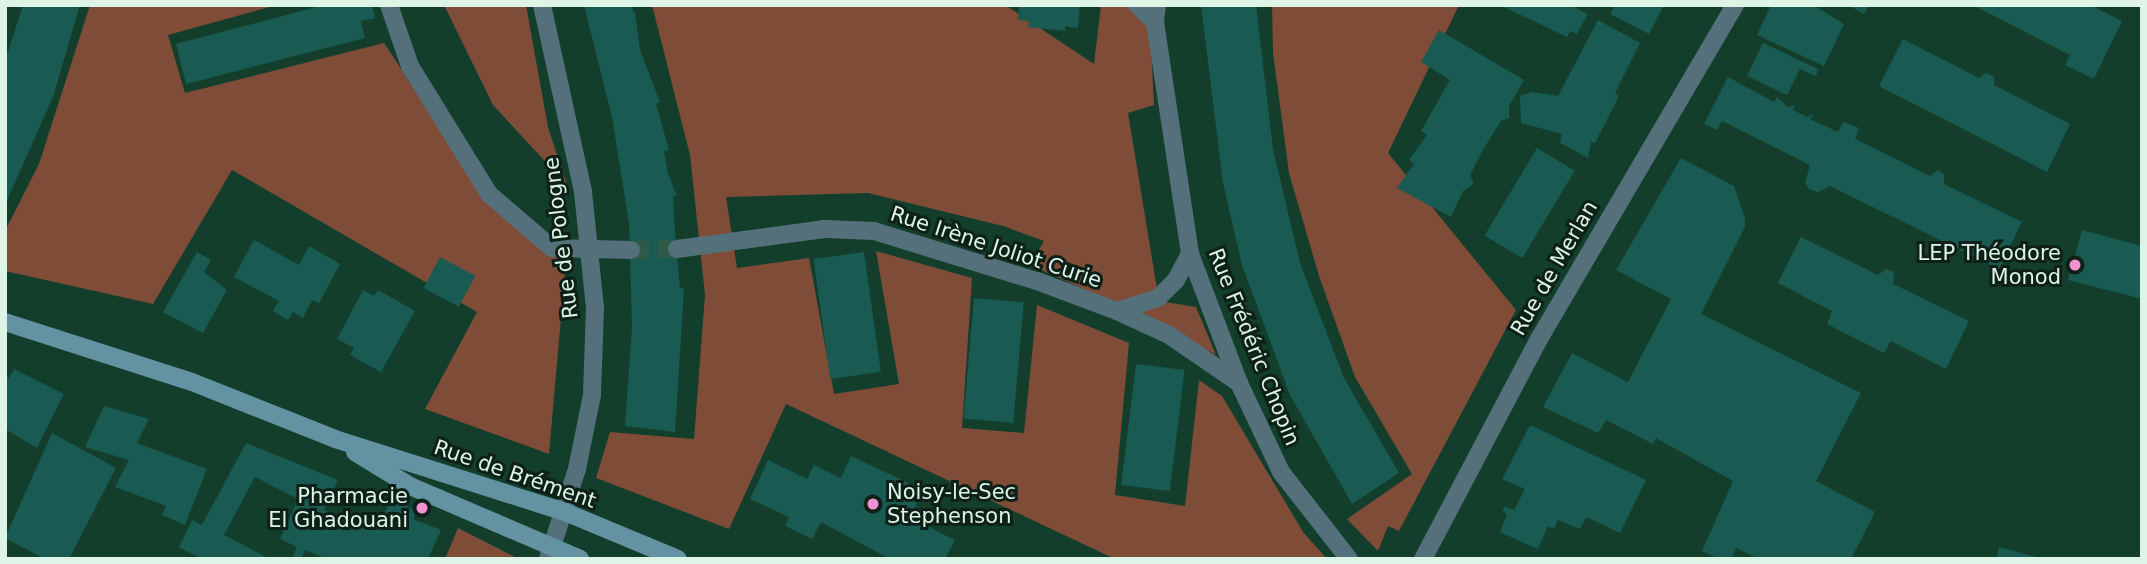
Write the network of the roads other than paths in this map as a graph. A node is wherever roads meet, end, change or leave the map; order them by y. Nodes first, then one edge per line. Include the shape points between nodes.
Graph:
1 (389, 5) edge
2 (542, 5) edge
3 (1137, 5) edge
4 (1735, 5) edge
5 (1156, 14) edge
6 (677, 249) tunnel mouth
7 (590, 250) junction
8 (631, 250) tunnel mouth
9 (1190, 254) junction
10 (1117, 311) junction
11 (5, 322) edge
12 (1239, 383) junction
13 (335, 439) junction
14 (565, 512) junction
15 (550, 553) edge
16 (579, 559) edge
17 (678, 559) edge
18 (1349, 559) edge
19 (1423, 559) edge

1 - 7 street via 410,66 489,194 552,248
2 - 7 street, Rue de Pologne via 583,192
3 - 5 street
4 - 19 street, Rue de Merlan via 1539,338
5 - 9 street, Rue Frédéric Chopin
6 - 10 street, Rue Irène Joliot Curie via 825,229 874,231
7 - 8 street
7 - 14 street, Rue de Pologne via 595,308 592,395
9 - 10 street via 1176,280 1158,298
9 - 12 street, Rue Frédéric Chopin
10 - 12 street, Rue Irène Joliot Curie via 1169,335
11 - 13 main road, Rue de Brément via 192,382
12 - 18 street, Rue Frédéric Chopin via 1281,472
13 - 14 main road, Rue de Brément
13 - 15 main road, Rue de Brément via 410,486
14 - 15 street, Rue de Pologne
14 - 17 main road, Rue de Brément
15 - 16 main road, Rue de Brément

